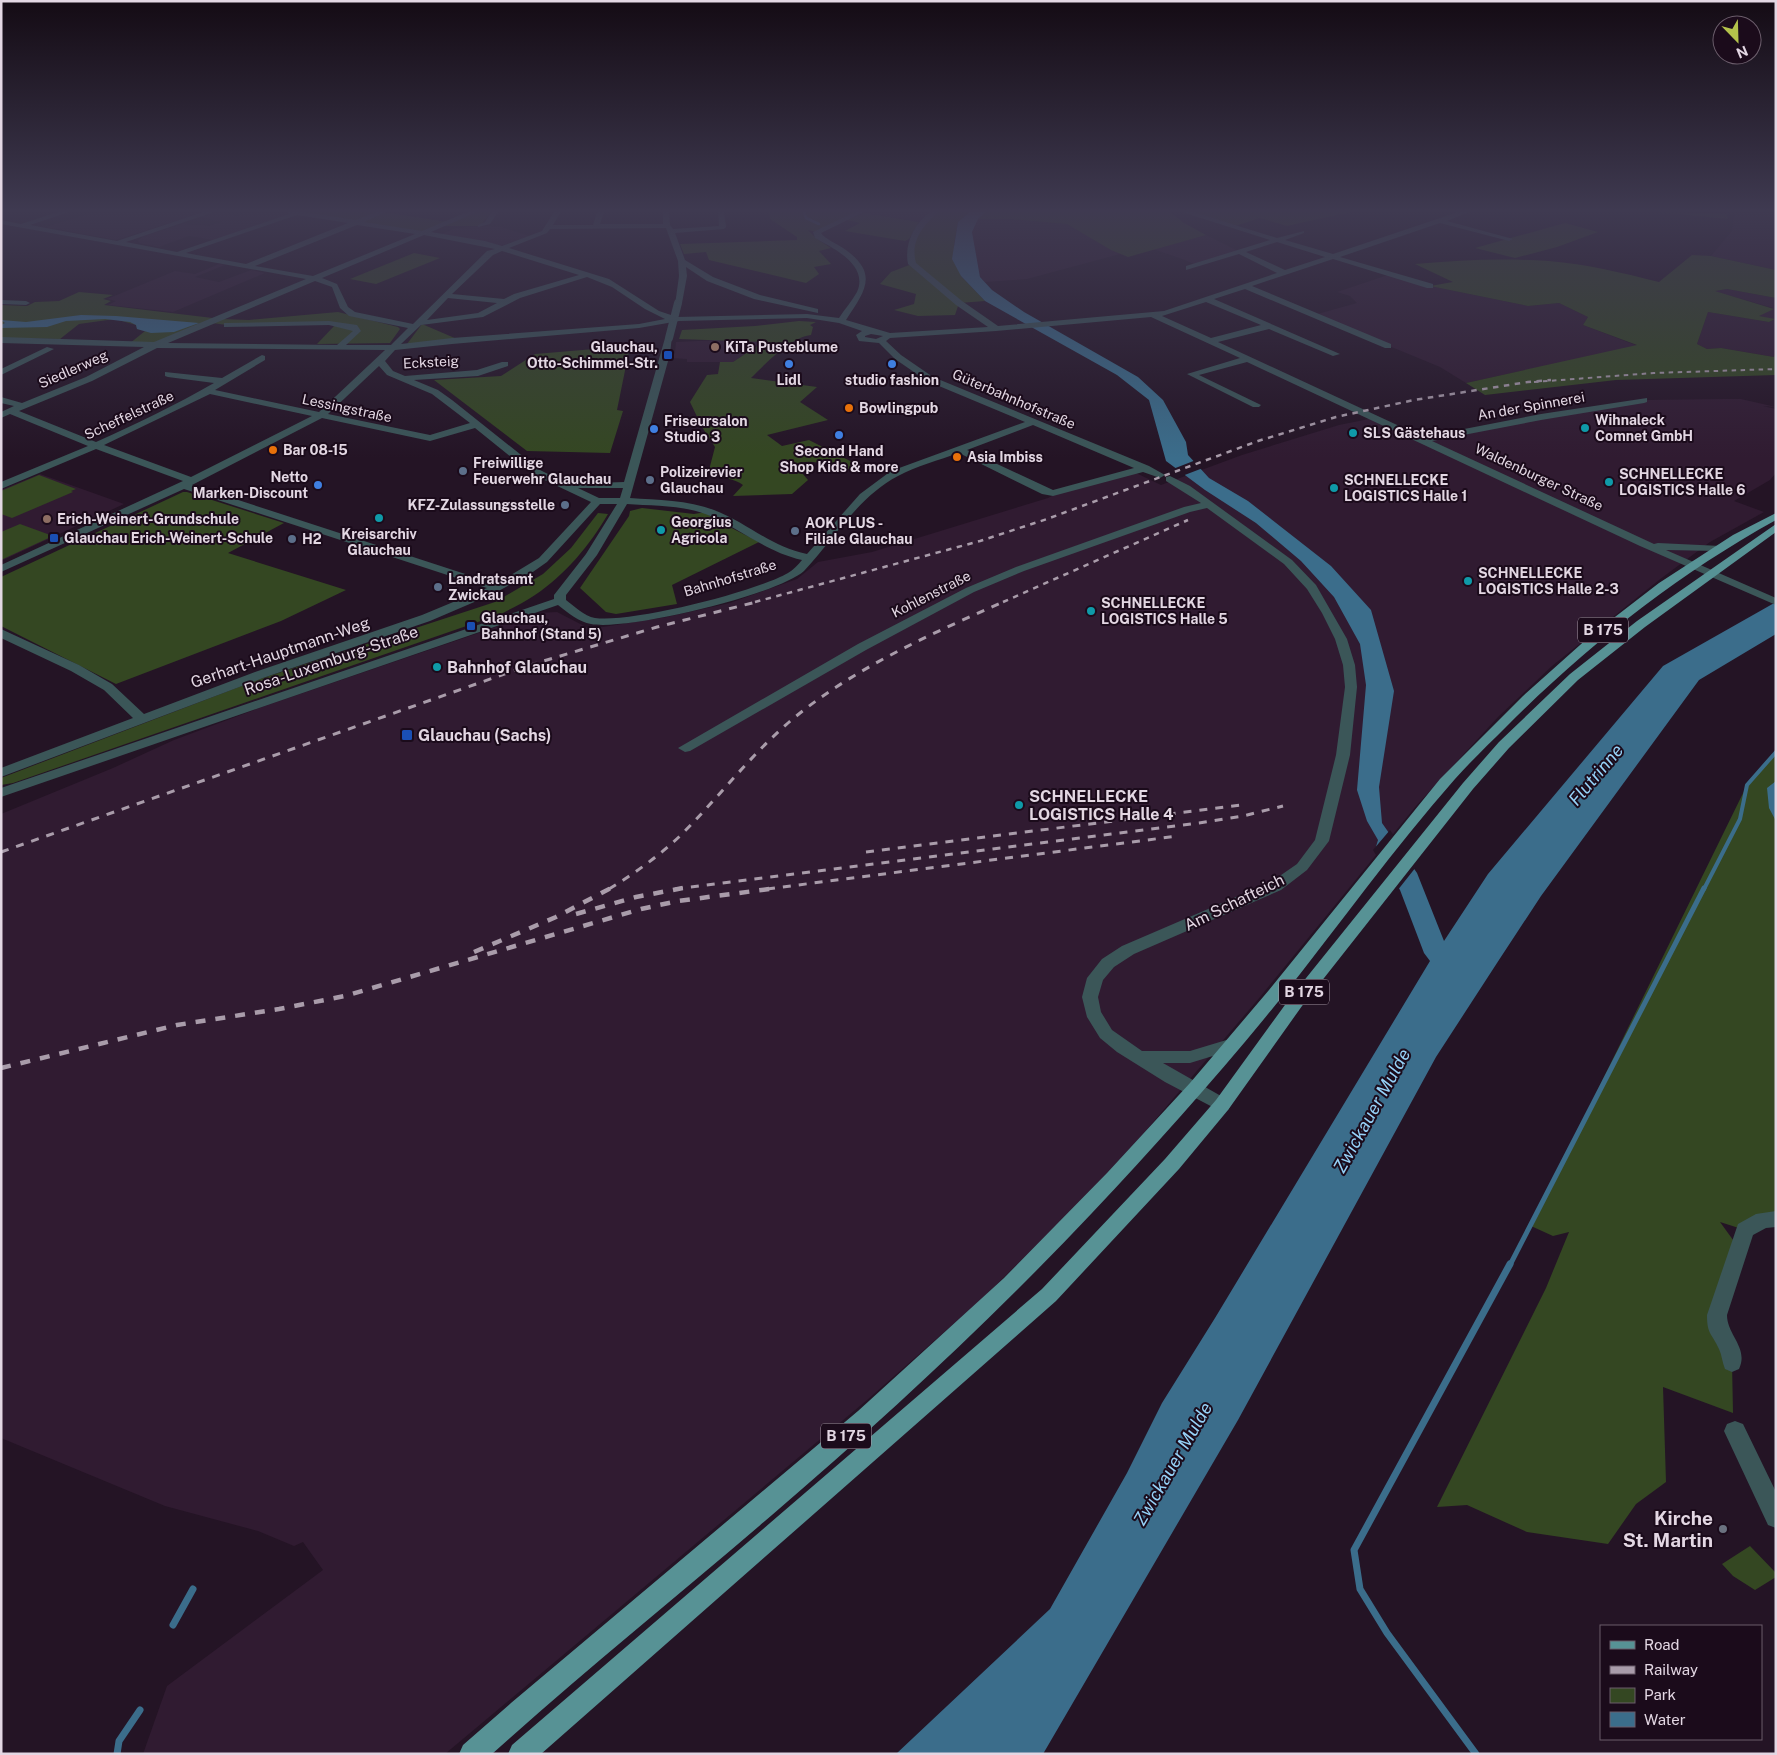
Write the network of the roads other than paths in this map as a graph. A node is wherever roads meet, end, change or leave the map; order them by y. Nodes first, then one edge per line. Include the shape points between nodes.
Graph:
1 (280, 294) edge
2 (340, 294) edge
3 (524, 294) edge
4 (629, 294) edge
5 (680, 294) edge
6 (747, 294) edge
7 (858, 294) edge
8 (947, 294) edge
9 (1221, 294) edge
10 (1264, 294) edge
11 (447, 296) joint
12 (1206, 299) junction
13 (1, 302) edge
14 (506, 302) junction
15 (26, 303) dead end
16 (850, 308) junction
17 (1154, 315) junction
18 (834, 318) junction
19 (679, 319) junction
20 (226, 325) dead end
21 (417, 325) junction
22 (1269, 326) junction
23 (996, 329) junction
24 (884, 338) junction
25 (1, 340) edge
26 (1210, 341) junction
27 (155, 345) junction
28 (1388, 346) dead end
29 (338, 348) junction
30 (392, 348) junction
31 (50, 349) dead end
32 (1336, 354) dead end
33 (262, 358) dead end
34 (1248, 359) junction
35 (380, 361) junction
36 (505, 364) dead end
37 (1, 372) edge
38 (168, 374) dead end
39 (402, 378) junction
40 (223, 381) junction
41 (358, 382) junction
42 (209, 391) junction
43 (1, 400) edge
44 (1644, 400) dead end
45 (1256, 405) dead end
46 (23, 406) junction
47 (6, 413) edge
48 (320, 416) junction
49 (1034, 422) junction
50 (478, 424) junction
51 (1423, 440) junction
52 (97, 446) junction
53 (958, 449) junction
54 (1146, 468) junction
55 (1160, 474) dead end
56 (1170, 479) dead end
57 (188, 483) junction
58 (628, 485) junction
59 (1, 486) edge
60 (568, 487) junction
61 (597, 501) junction
62 (624, 501) junction
63 (1209, 505) junction
64 (1776, 516) edge
65 (1776, 527) edge
66 (1644, 544) junction
67 (1717, 548) junction
68 (809, 558) junction
69 (1691, 565) junction
70 (1, 569) edge
71 (1711, 574) junction
72 (497, 588) junction
73 (560, 601) junction
74 (1776, 602) edge
75 (1, 633) edge
76 (141, 719) junction
77 (685, 748) dead end
78 (1, 773) edge
79 (1, 793) edge
80 (1233, 1044) junction
81 (1138, 1057) junction
82 (1195, 1090) junction
83 (1222, 1105) junction
84 (1776, 1219) edge
85 (1732, 1362) dead end
86 (1735, 1432) dead end
87 (1776, 1517) edge
88 (472, 1754) edge
89 (521, 1754) edge

1 - 27 street, Siedlerweg
2 - 21 street via 344,308 352,314
3 - 14 street
4 - 19 street via 659,314
5 - 58 street, bridge
6 - 18 street
7 - 16 street
8 - 23 street
9 - 12 street
10 - 28 street
11 - 14 street
11 - 21 street
12 - 17 street
12 - 22 street
13 - 15 street
14 - 21 street via 472,317
16 - 18 street
16 - 18 street
17 - 23 street
17 - 26 street, Waldenburger Straße
18 - 19 street
18 - 24 street via 869,332 881,332
19 - 30 street via 638,326
20 - 29 street via 329,323 354,327 357,331
21 - 30 street
22 - 26 street
22 - 32 street
23 - 24 street
24 - 49 street, Güterbahnhofstraße via 898,357 930,379
25 - 27 street
26 - 34 street, Waldenburger Straße
27 - 29 street
27 - 46 street, Siedlerweg via 89,379
29 - 30 street
30 - 35 street
31 - 37 street
33 - 40 street, Scheffelstraße
34 - 45 street via 1191,374
34 - 51 street, Waldenburger Straße
35 - 39 street via 390,372
35 - 41 street
36 - 39 street, Ecksteig via 478,373
38 - 40 street
39 - 41 street, Ecksteig
39 - 50 street via 435,392
40 - 42 street, Scheffelstraße
41 - 48 street
42 - 48 street, Lessingstraße
42 - 52 street, Scheffelstraße
43 - 46 street
44 - 51 street, An der Spinnerei
46 - 47 street, Siedlerweg
47 - 52 street
48 - 50 street, Lessingstraße via 425,438
48 - 57 street
49 - 53 street, Bahnhofstraße
49 - 54 street, Güterbahnhofstraße
50 - 60 street via 536,472
51 - 66 street, Waldenburger Straße
52 - 57 street
52 - 59 street, Scheffelstraße
53 - 54 street via 1053,493
53 - 68 street, Bahnhofstraße via 877,484
54 - 55 street, Güterbahnhofstraße
56 - 63 street, Am Schafteich
57 - 70 street
57 - 72 street
58 - 60 street
58 - 62 street
60 - 61 street
61 - 62 street
61 - 72 street, Gerhart-Hauptmann-Weg via 544,560
62 - 68 street via 679,505 710,512 785,553
62 - 73 street via 591,555 560,595
63 - 77 street, Kohlenstraße via 1188,509 970,590 862,647
63 - 81 street, Am Schafteich via 1288,562 1312,587 1328,613 1349,665 1351,687 1343,755 1322,841 1302,867 1276,886 1128,950 1108,963 1095,978 1090,997 1093,1013 1106,1034
64 - 67 main road, B 175
65 - 71 main road, B 175
66 - 67 street
66 - 69 street, Waldenburger Straße
67 - 69 main road, B 175
68 - 73 street, Bahnhofstraße via 792,574 745,592 624,620 593,621 576,614
69 - 71 street, Waldenburger Straße
69 - 80 main road, B 175 via 1584,646 1447,779
71 - 74 street, Waldenburger Straße
71 - 83 main road, B 175 via 1641,624 1558,691 1504,745 1296,1002
72 - 76 street, Gerhart-Hauptmann-Weg via 426,618
73 - 79 street, Rosa-Luxemburg-Straße
75 - 76 street via 108,687
76 - 78 street, Gerhart-Hauptmann-Weg
80 - 81 street via 1190,1057
80 - 82 main road, B 175
81 - 82 street, Am Schafteich
82 - 83 street, Am Schafteich
82 - 88 main road, B 175 via 1018,1278 904,1386
83 - 89 main road, B 175 via 1172,1164 1049,1295
84 - 85 street via 1763,1220 1745,1230 1717,1315 1717,1328 1730,1347
86 - 87 street

